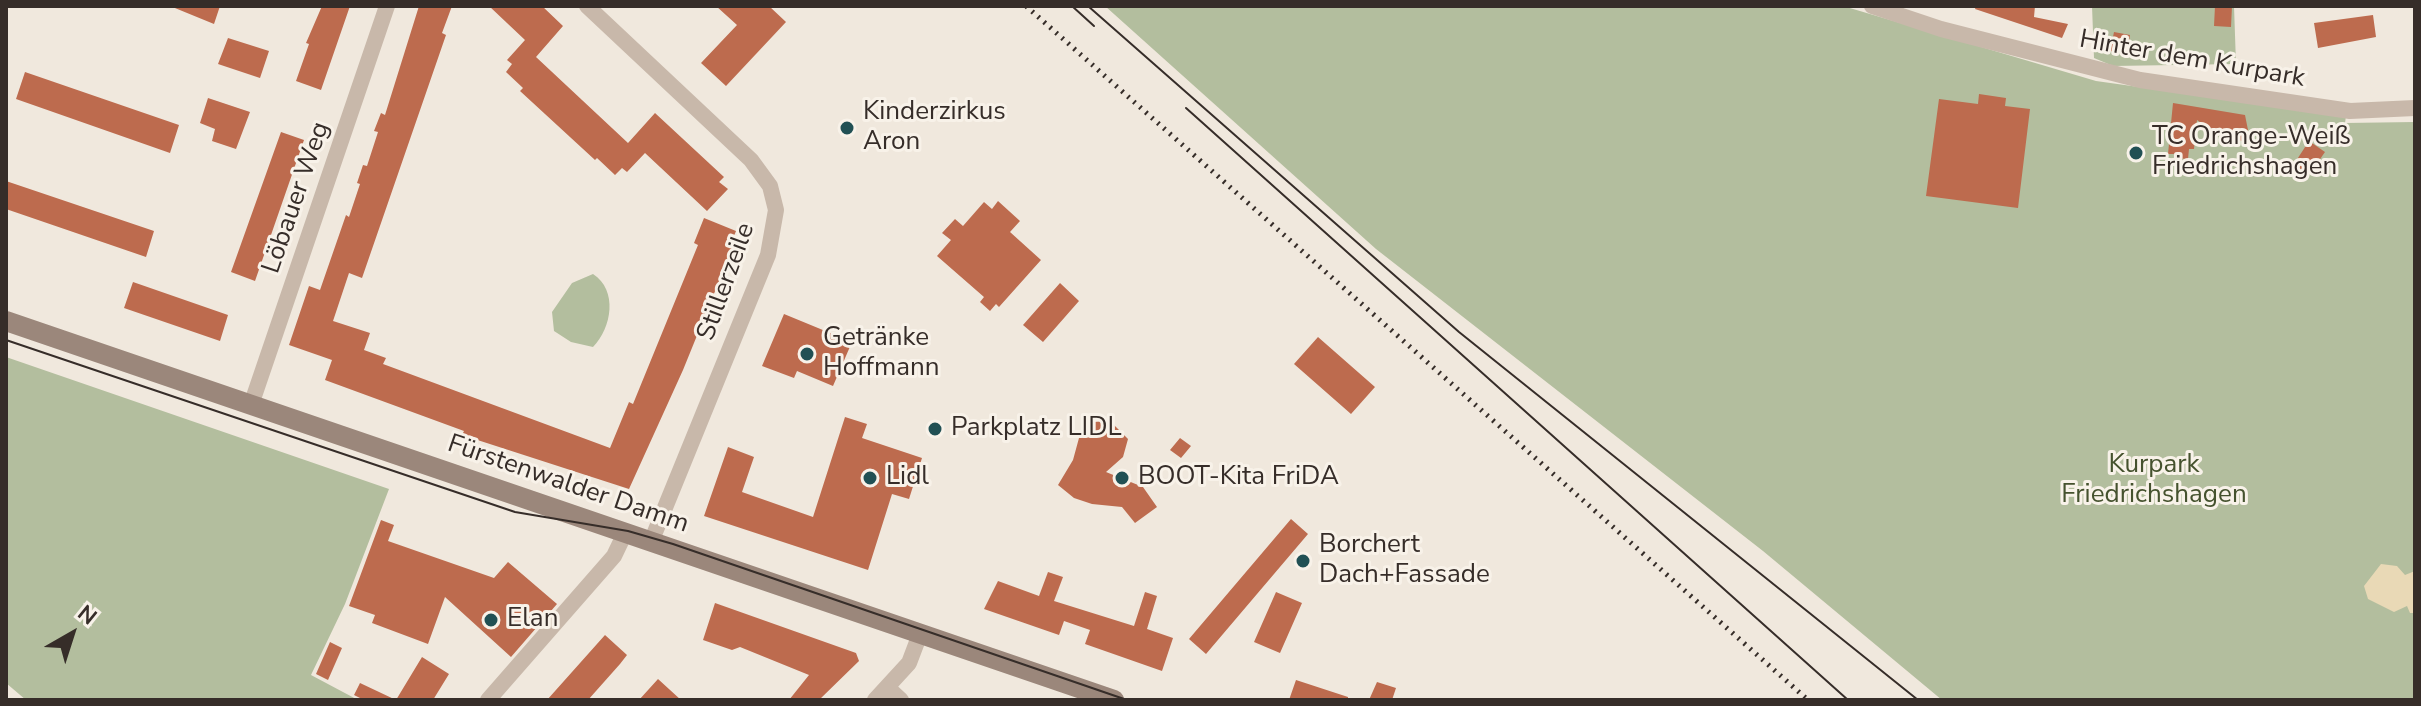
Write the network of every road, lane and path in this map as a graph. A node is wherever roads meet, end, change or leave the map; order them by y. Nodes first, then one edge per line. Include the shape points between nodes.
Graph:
1 (387, 6) edge
2 (587, 6) edge
3 (1872, 6) edge
4 (2415, 108) edge
5 (6, 321) edge
6 (251, 405) junction
7 (625, 533) junction
8 (651, 542) junction
9 (920, 634) junction
10 (887, 687) junction
11 (488, 700) edge
12 (875, 700) edge
13 (901, 700) edge
14 (1114, 700) edge

1 - 6 street, Löbauer Weg
2 - 8 street, Stillerzeile via 736,144 770,186 776,210 768,255
3 - 4 street, Hinter dem Kurpark via 2140,80 2350,111
5 - 6 main road, Fürstenwalder Damm
6 - 7 main road, Fürstenwalder Damm
7 - 8 main road, Fürstenwalder Damm
7 - 11 street via 619,551
8 - 9 main road, Fürstenwalder Damm
9 - 10 street via 909,663
9 - 14 main road, Fürstenwalder Damm
10 - 12 street
10 - 13 street

